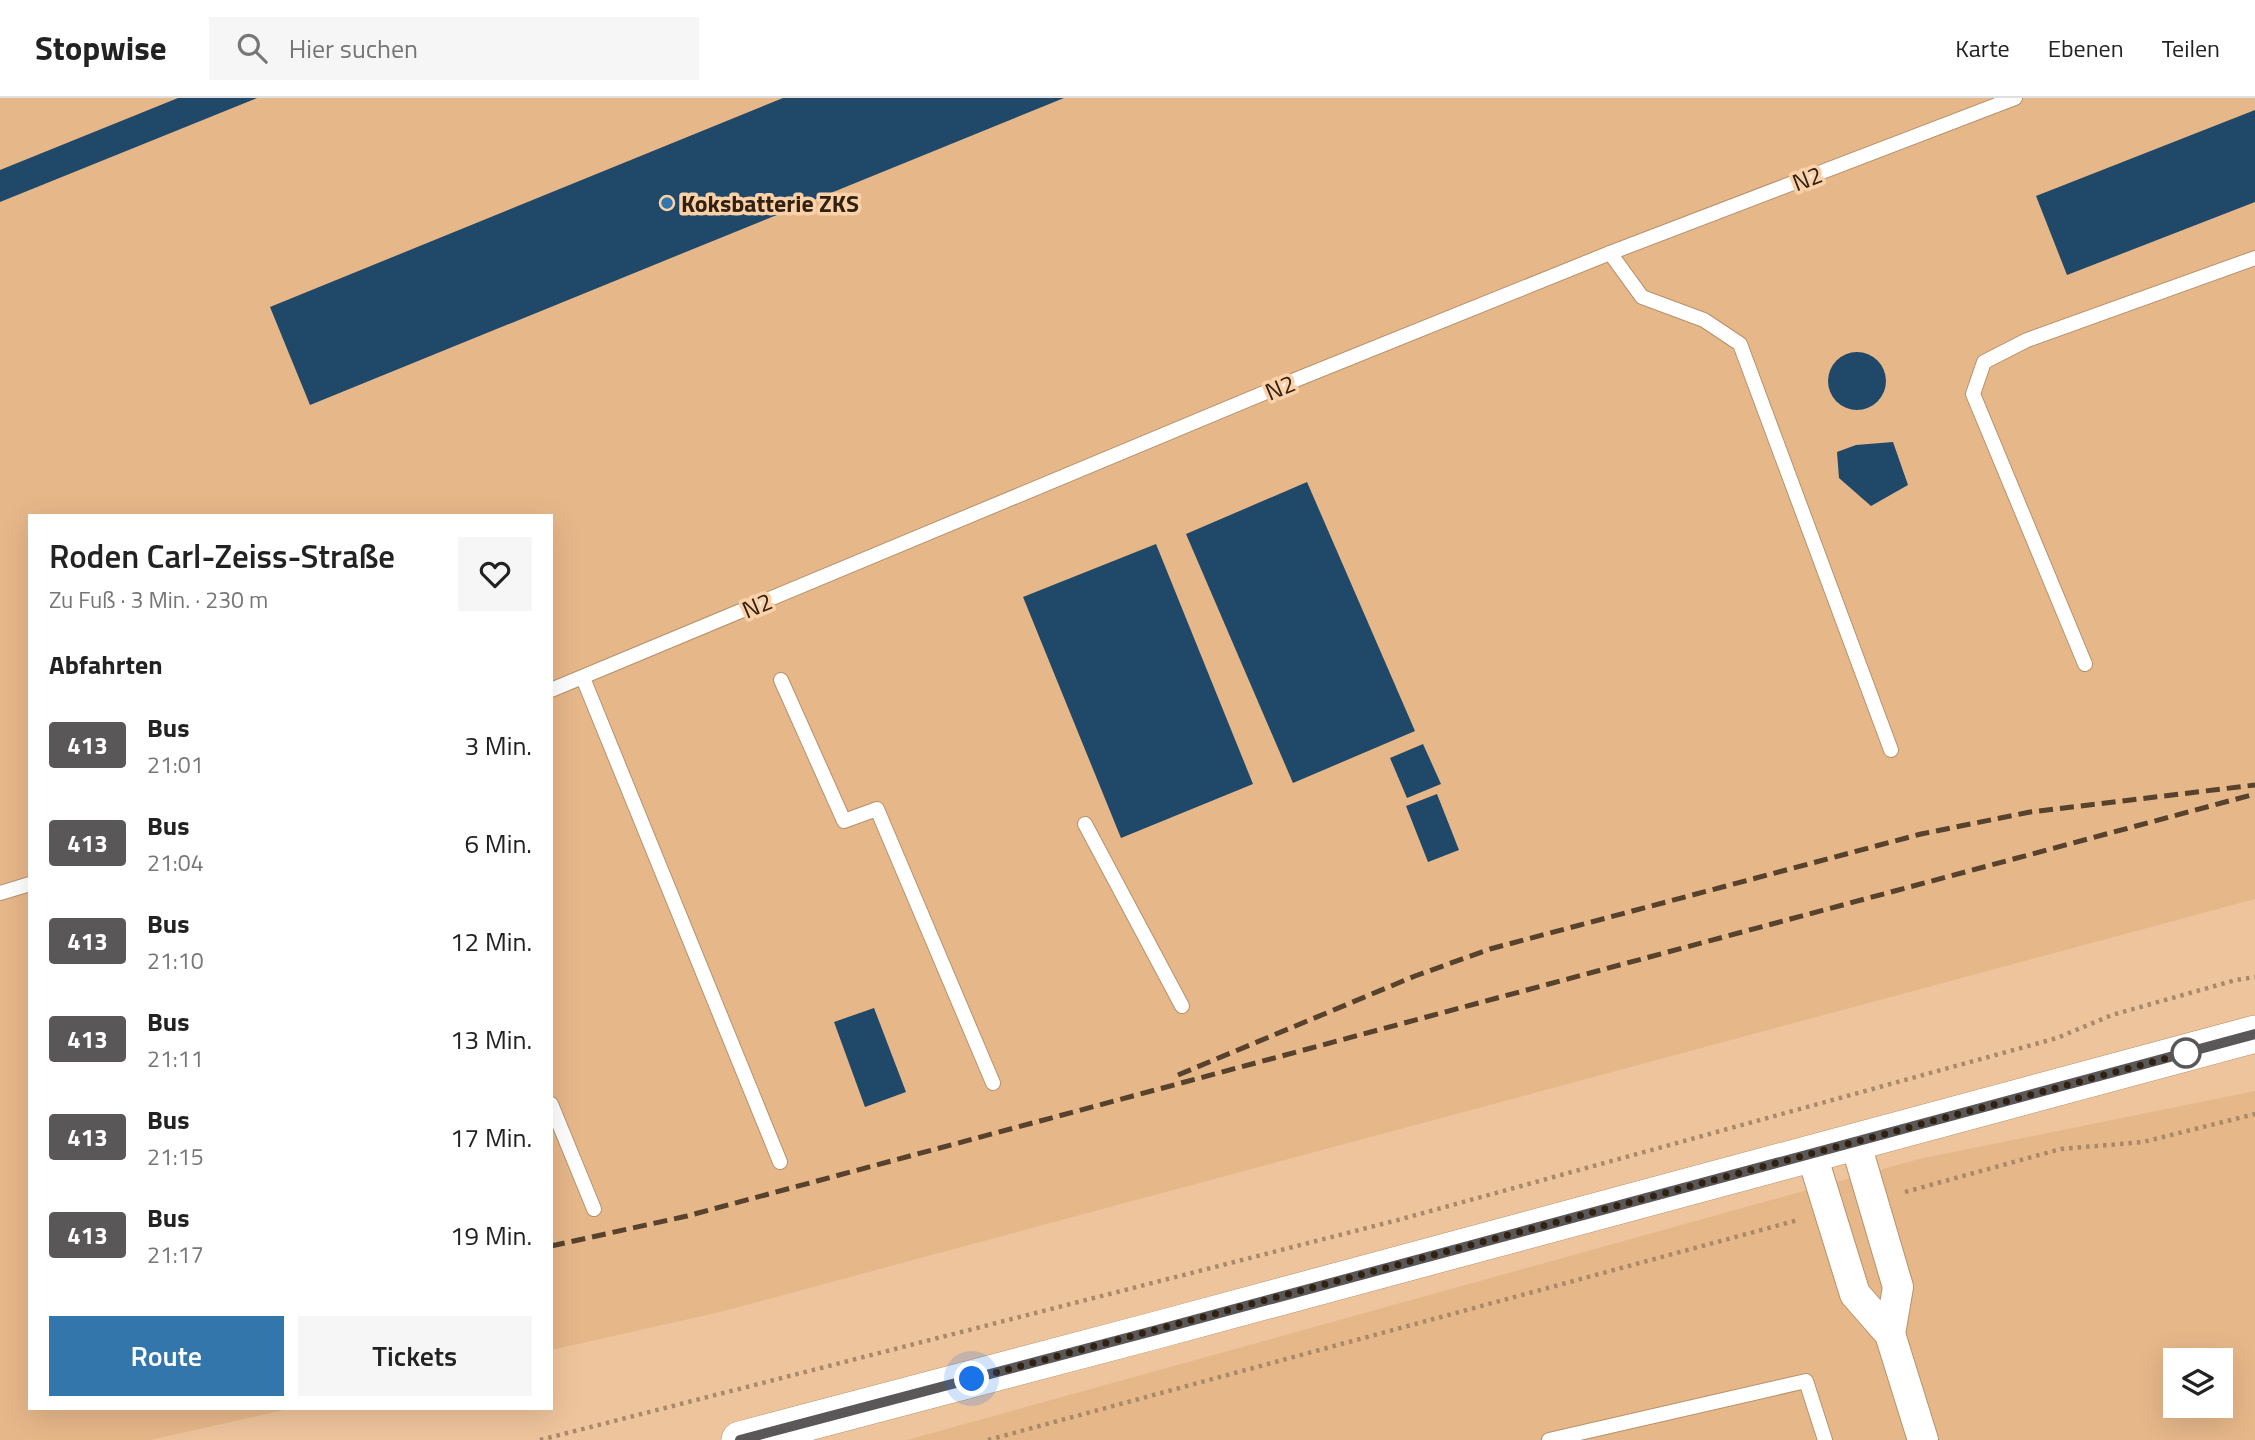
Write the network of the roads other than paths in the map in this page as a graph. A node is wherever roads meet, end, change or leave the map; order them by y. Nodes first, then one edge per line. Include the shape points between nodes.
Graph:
1 (2015, 98) edge
2 (1611, 253) junction
3 (2255, 258) edge
4 (2085, 664) dead end
5 (583, 678) junction
6 (781, 680) dead end
7 (553, 689) edge
8 (1891, 750) dead end
9 (1085, 824) dead end
10 (28, 885) edge
11 (0, 893) edge
12 (1182, 1006) dead end
13 (2255, 1034) edge
14 (993, 1083) dead end
15 (553, 1109) edge
16 (1855, 1141) junction
17 (1811, 1152) junction
18 (780, 1162) dead end
19 (594, 1209) dead end
20 (1890, 1334) junction
21 (740, 1440) edge
22 (1551, 1440) edge
23 (1825, 1440) edge
24 (1923, 1440) edge

1 - 2 lane, N2
2 - 5 lane, N2
2 - 8 lane via 1642,297 1704,320 1740,344
3 - 4 lane via 2027,340 1984,362 1973,394
5 - 7 lane, N2
5 - 18 lane
6 - 14 lane via 844,821 877,809
9 - 12 lane
10 - 11 lane
13 - 16 street
15 - 19 lane
16 - 17 street
16 - 20 street via 1898,1287
17 - 20 street via 1855,1294
17 - 21 street
20 - 24 street
22 - 23 lane via 1806,1381

